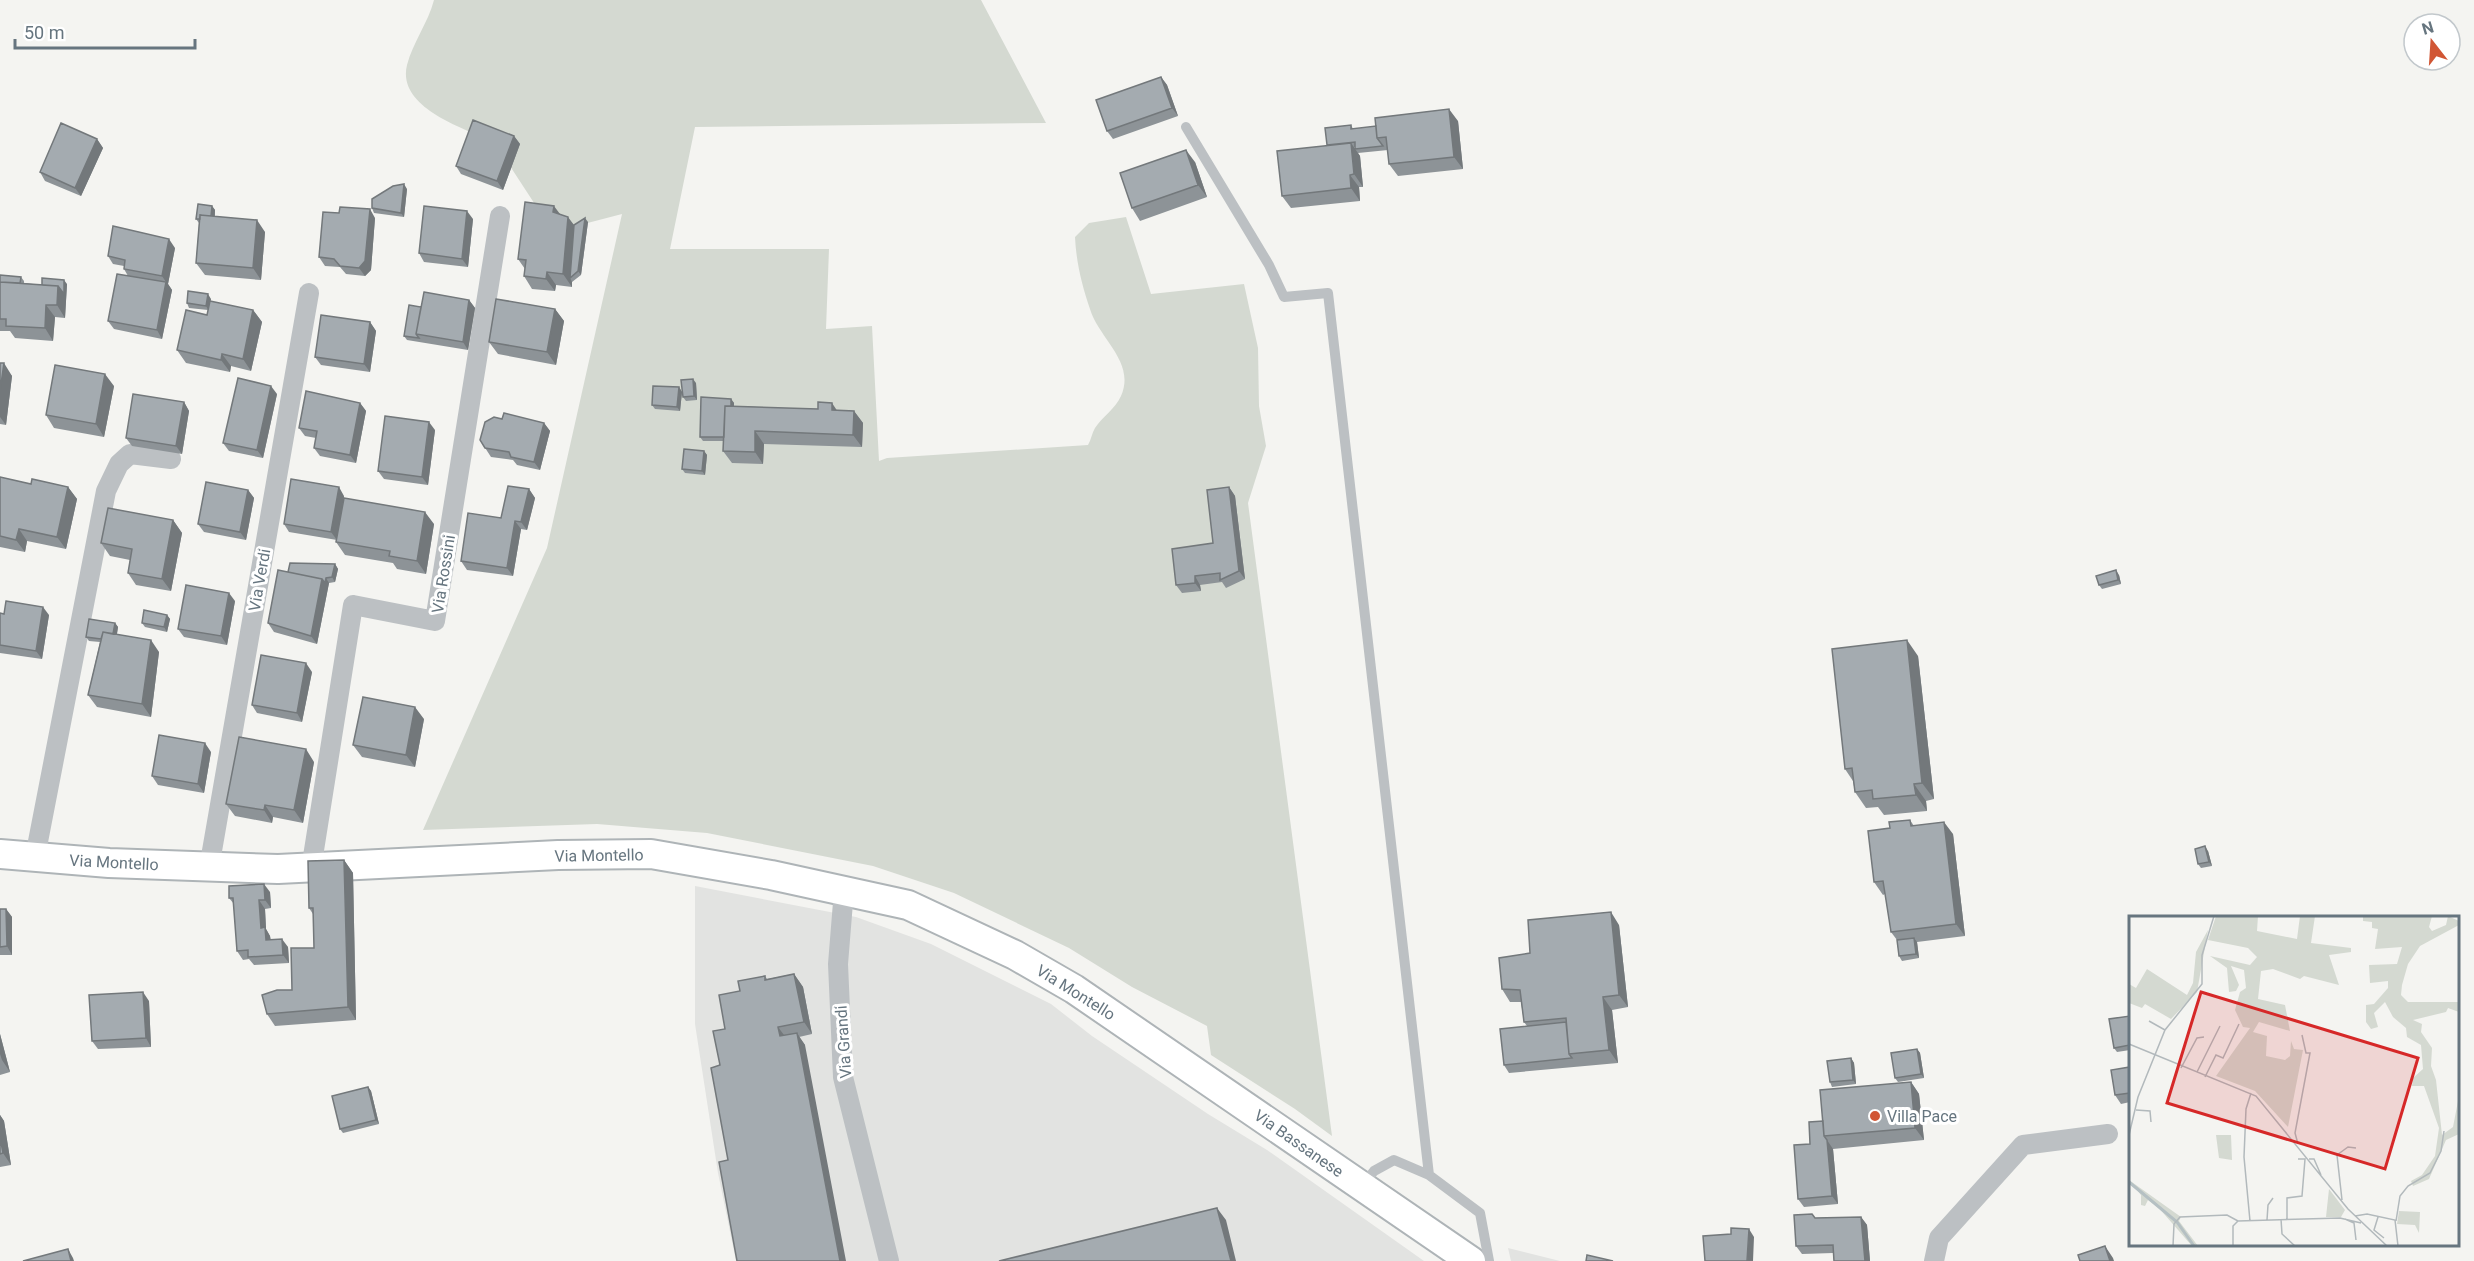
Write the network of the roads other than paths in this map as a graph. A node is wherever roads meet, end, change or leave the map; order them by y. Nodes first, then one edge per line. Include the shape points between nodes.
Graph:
1 (1186, 127) dead end
2 (500, 216) dead end
3 (309, 293) dead end
4 (171, 459) edge
5 (0, 854) edge
6 (35, 857) junction
7 (209, 868) junction
8 (311, 869) junction
9 (844, 890) junction
10 (1128, 1025) joint
11 (2108, 1134) dead end
12 (1429, 1174) junction
13 (1362, 1186) junction
14 (889, 1261) edge
15 (1471, 1261) edge
16 (1489, 1261) edge
17 (1934, 1261) edge

1 - 12 lane via 1284,297 1328,293
2 - 8 street, Via Rossini via 435,621 353,605
3 - 7 street, Via Verdi
4 - 6 street via 130,454 119,464 106,491
5 - 6 main road, Via Montello
6 - 7 main road, Via Montello
7 - 8 main road, Via Montello
8 - 9 main road, Via Montello via 558,855 651,854
9 - 10 main road, Via Montello via 908,905 1015,955
9 - 14 street, Via Grandi via 838,964 843,1077
10 - 13 main road, Via Bassanese
11 - 17 street via 2023,1145 1939,1238
12 - 13 lane via 1394,1160 1374,1171
12 - 16 lane via 1480,1213
13 - 15 main road, Via Bassanese

